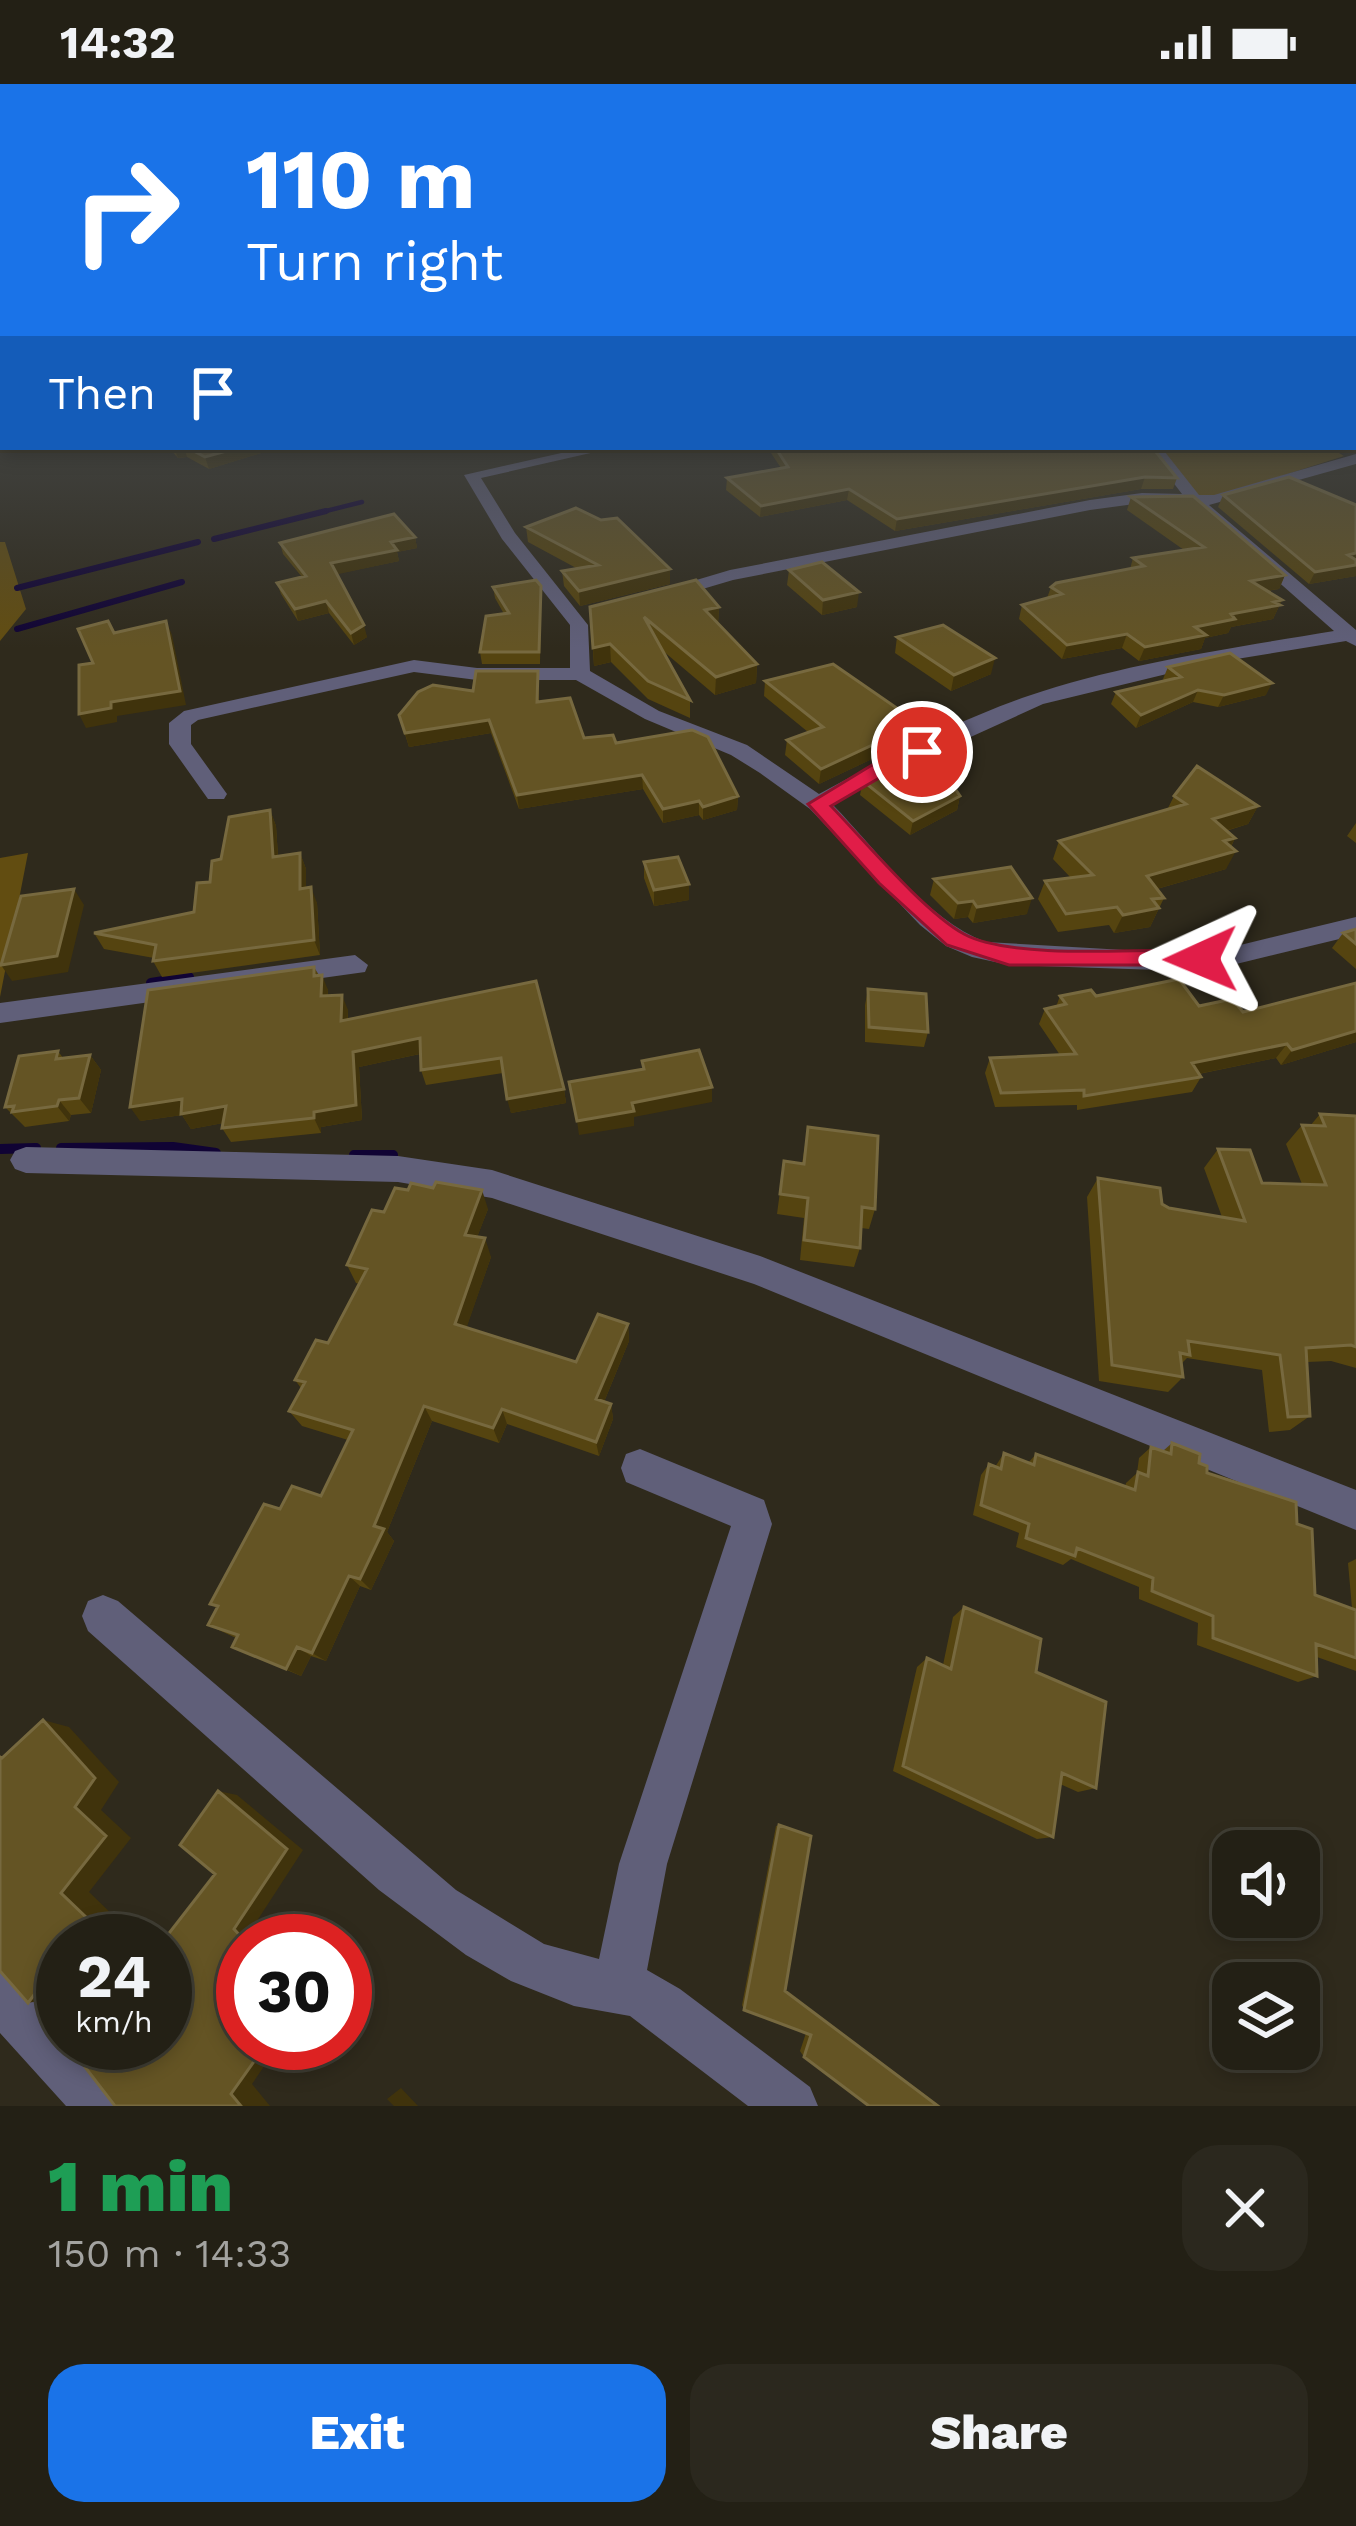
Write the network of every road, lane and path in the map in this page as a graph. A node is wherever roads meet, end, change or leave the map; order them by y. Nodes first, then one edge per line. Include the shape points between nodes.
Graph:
1 (549, 459) edge
2 (1163, 459) edge
3 (1355, 459) edge
4 (1196, 503) junction
5 (648, 600) edge
6 (1352, 637) edge
7 (580, 674) junction
8 (216, 794) dead end
9 (818, 804) junction
10 (1356, 926) edge
11 (355, 964) dead end
12 (0, 1013) edge
13 (26, 1160) dead end
14 (640, 1468) dead end
15 (1356, 1510) edge
16 (103, 1616) dead end
17 (619, 1988) junction
18 (0, 1997) edge
19 (100, 2106) edge
20 (791, 2106) edge

1 - 7 street via 472,475 508,535 584,616
2 - 4 street
3 - 4 street
4 - 5 street via 1142,498 1090,505 730,574
4 - 6 street
6 - 9 street via 1212,657 1036,700
7 - 8 street via 414,666 190,716 180,722 180,745
7 - 9 street via 652,716 739,750
9 - 10 street via 929,919 981,950 1228,957
11 - 12 street
13 - 15 street via 398,1169 492,1184 760,1271
14 - 17 street via 749,1514 752,1524 643,1864
16 - 17 street via 408,1884 518,1958
17 - 20 street via 662,2007
18 - 19 street

